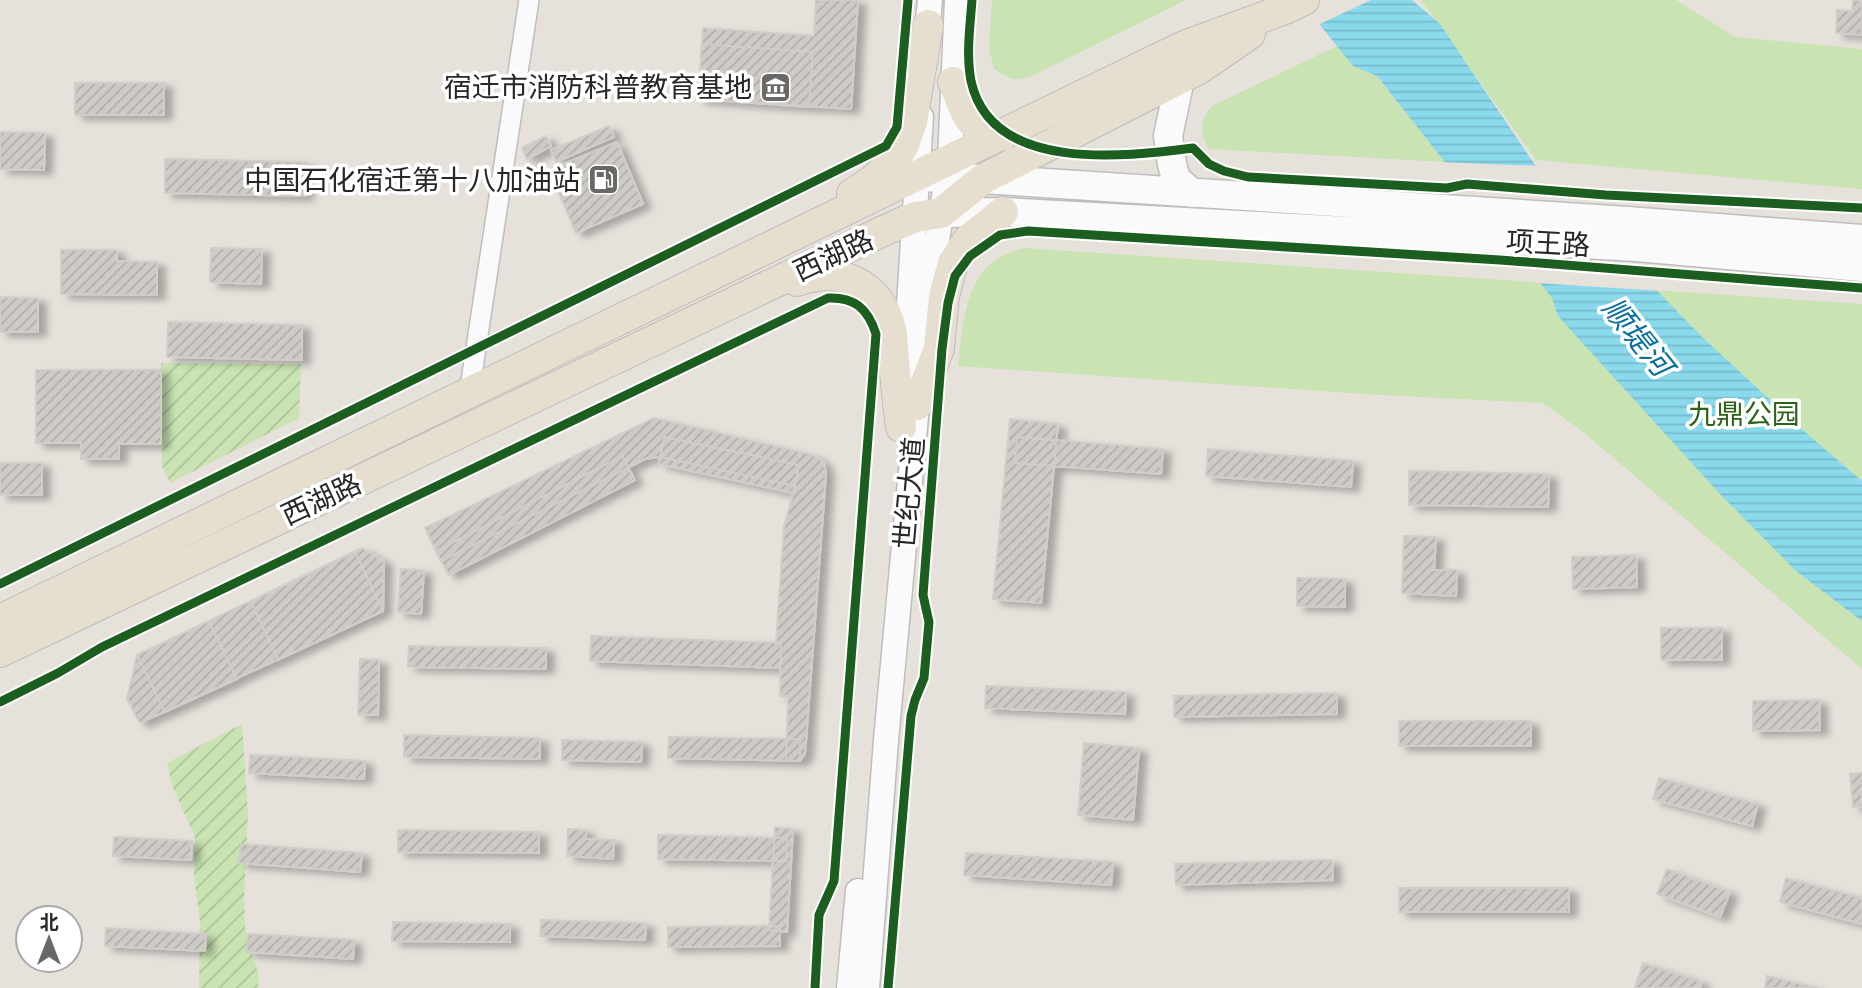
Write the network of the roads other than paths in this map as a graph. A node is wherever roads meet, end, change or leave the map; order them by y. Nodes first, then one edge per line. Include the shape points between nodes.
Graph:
1 (529, 0) edge
2 (957, 0) edge
3 (1295, 5) edge
4 (929, 12) edge
5 (1180, 79) junction
6 (954, 82) junction
7 (1002, 135) junction
8 (948, 170) junction
9 (916, 177) junction
10 (983, 179) junction
11 (1192, 194) junction
12 (1003, 212) junction
13 (928, 215) junction
14 (1862, 239) edge
15 (1862, 267) edge
16 (697, 284) junction
17 (699, 319) junction
18 (469, 394) junction
19 (909, 416) junction
20 (0, 620) edge
21 (0, 652) edge
22 (849, 988) edge
23 (867, 988) edge

1 - 18 street
2 - 6 street, 世纪大道
3 - 5 main road, 西湖路
3 - 7 main road, 西湖路 via 1184,46
4 - 9 street, 世纪大道
4 - 16 main road via 912,122 892,163 840,202
5 - 10 main road, 西湖路
5 - 11 main road via 1168,136 1176,179
6 - 7 main road via 975,125
6 - 8 street, 世纪大道
7 - 8 main road, 西湖路
8 - 9 main road, 西湖路
8 - 10 main road, 项王路
8 - 13 street, 世纪大道
9 - 13 street, 世纪大道
9 - 16 main road, 西湖路
10 - 11 main road, 项王路
10 - 13 main road, 西湖路
11 - 14 main road, 项王路
12 - 13 main road, 项王路
12 - 15 main road, 项王路 via 1637,247
12 - 19 main road via 967,241 953,262 939,349
13 - 17 main road, 西湖路
13 - 19 street, 世纪大道
16 - 18 main road, 西湖路
17 - 19 main road via 803,279 850,278 868,288 891,328
17 - 21 main road, 西湖路
18 - 20 main road, 西湖路
19 - 22 street, 世纪大道
19 - 23 street, 世纪大道

